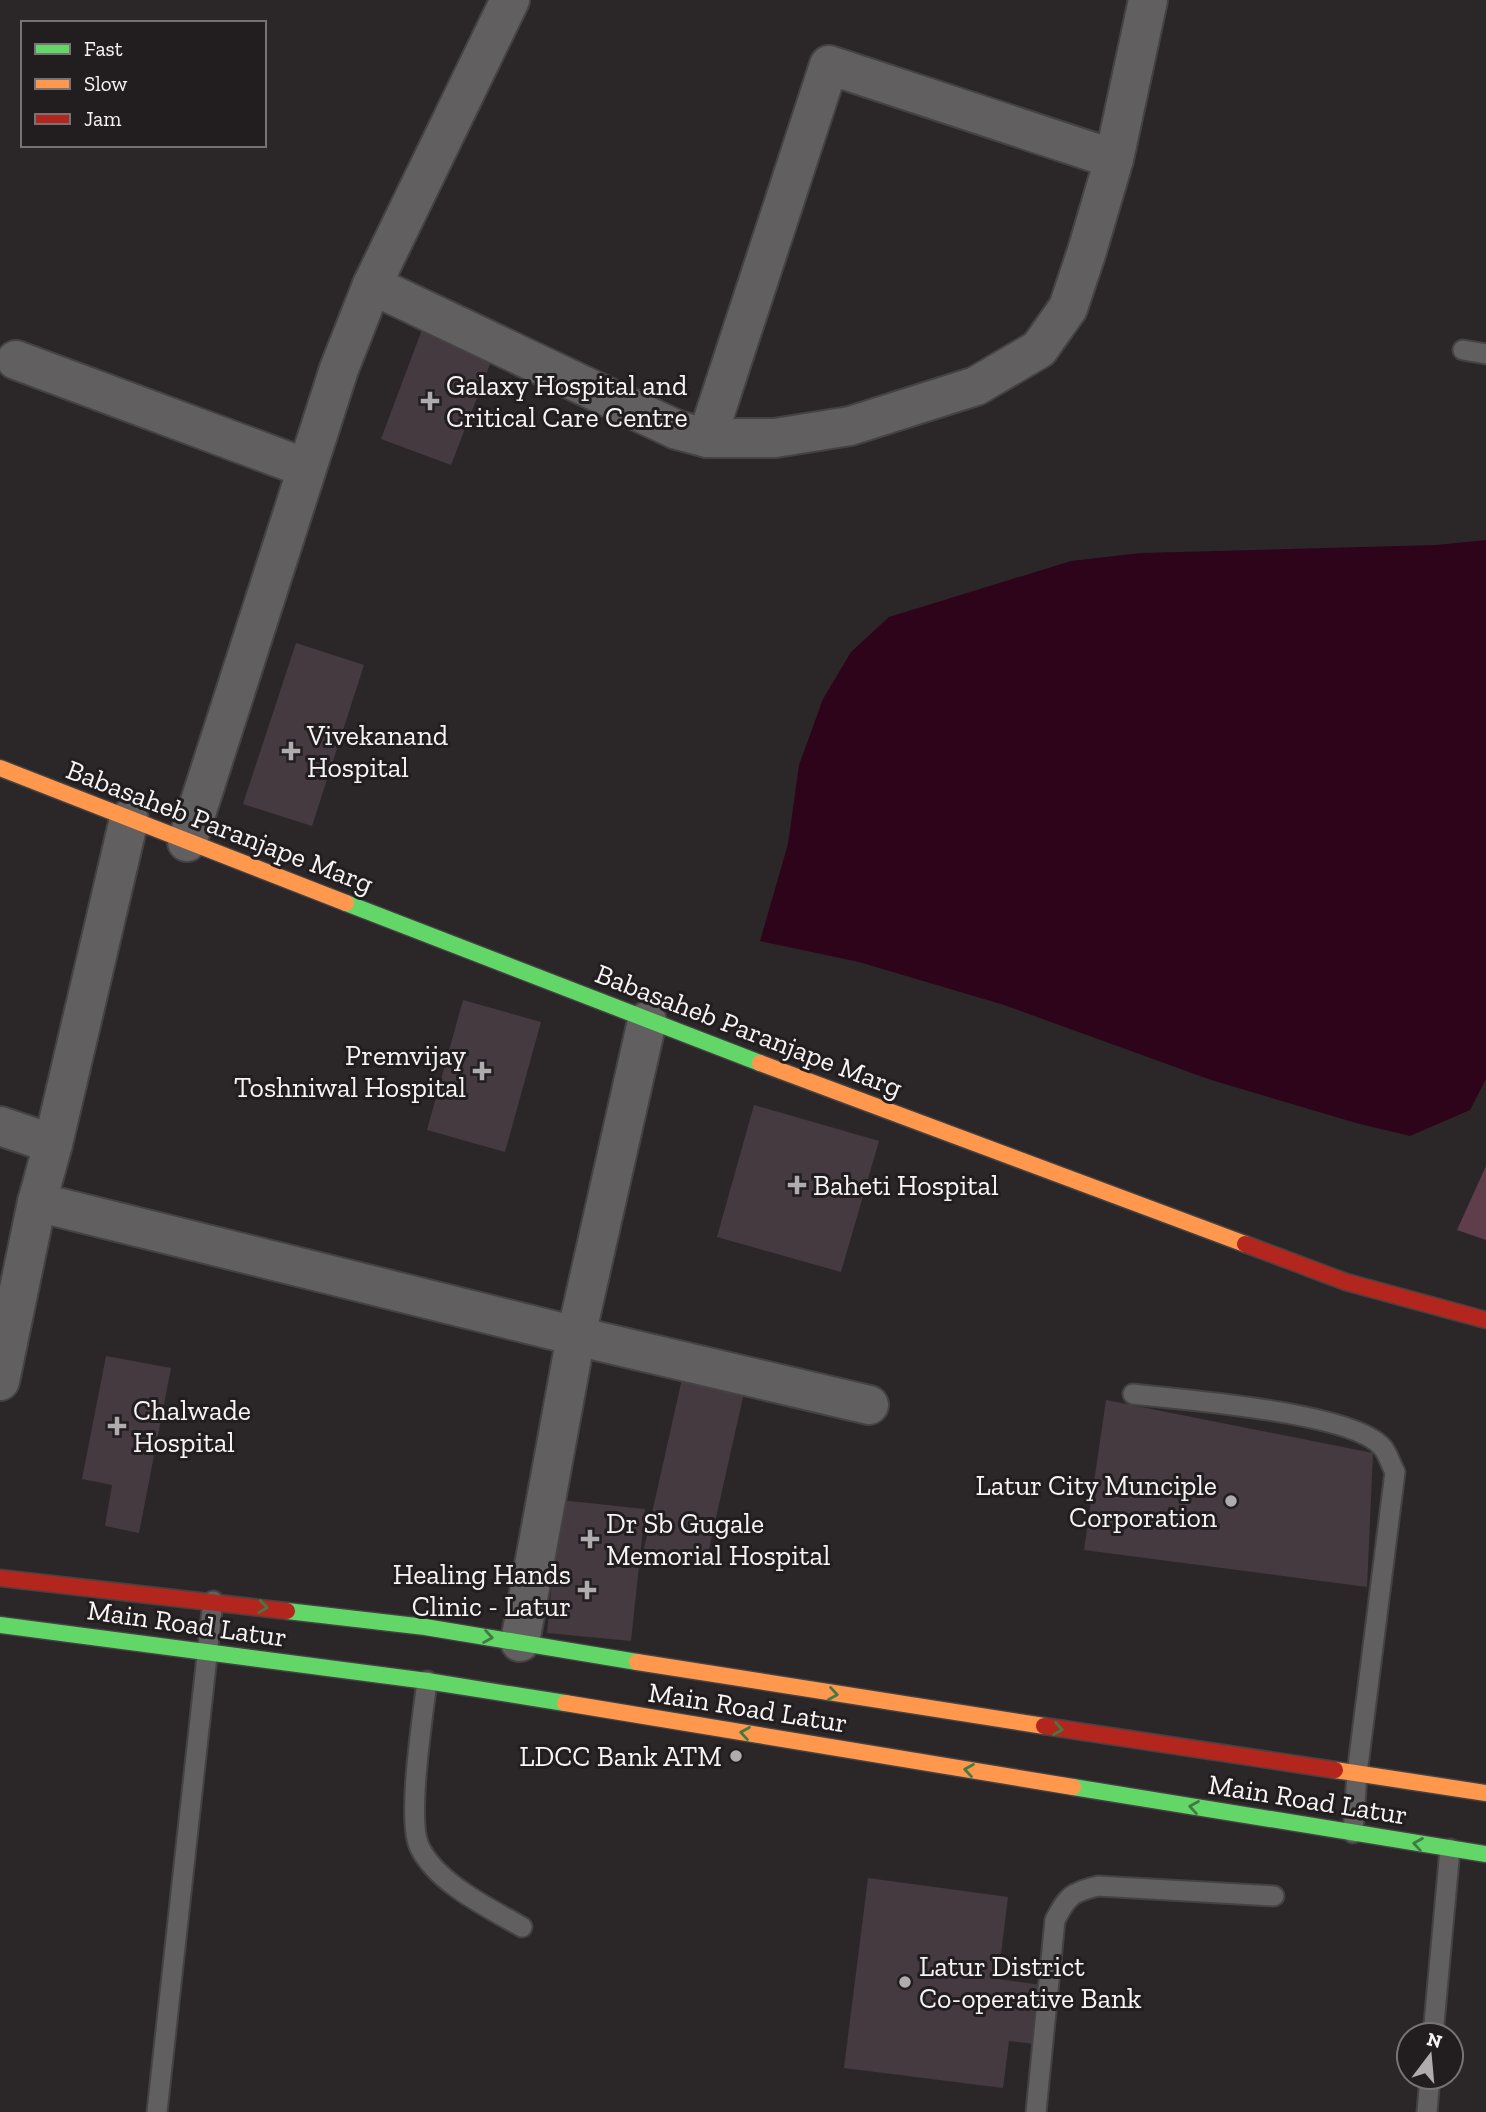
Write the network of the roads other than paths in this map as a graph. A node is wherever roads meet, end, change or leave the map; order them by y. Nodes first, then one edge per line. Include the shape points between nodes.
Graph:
1 (510, 0) edge
2 (1148, 0) edge
3 (1114, 159) junction
4 (372, 285) junction
5 (1463, 350) dead end
6 (1486, 354) edge
7 (16, 360) dead end
8 (707, 438) junction
9 (306, 468) junction
10 (0, 768) edge
11 (129, 819) junction
12 (187, 842) junction
13 (647, 1021) junction
14 (0, 1126) edge
15 (53, 1144) junction
16 (37, 1202) junction
17 (1486, 1320) edge
18 (576, 1336) junction
19 (2, 1359) edge
20 (1133, 1394) dead end
21 (869, 1405) dead end
22 (0, 1578) edge
23 (214, 1601) junction
24 (0, 1625) edge
25 (520, 1642) junction
26 (207, 1652) junction
27 (427, 1681) junction
28 (1357, 1774) junction
29 (1486, 1793) edge
30 (1353, 1833) junction
31 (1450, 1849) junction
32 (1486, 1854) edge
33 (1274, 1896) dead end
34 (522, 1927) dead end
35 (1434, 2021) edge
36 (1429, 2091) edge
37 (157, 2112) edge
38 (1036, 2112) edge
39 (1427, 2112) edge

1 - 4 street
2 - 3 street
3 - 8 street via 1068,308 1039,349 976,386 850,426 775,438
3 - 8 street via 829,65
4 - 8 street via 677,430
4 - 9 street
5 - 6 lane
7 - 9 street
9 - 12 street
10 - 11 main road, Babasaheb Paranjape Marg
11 - 12 main road, Babasaheb Paranjape Marg
11 - 15 street
12 - 13 main road, Babasaheb Paranjape Marg
13 - 17 main road, Babasaheb Paranjape Marg via 1346,1282
13 - 18 street
14 - 15 street
15 - 16 street
16 - 18 street
16 - 19 street
18 - 21 street
18 - 25 street
20 - 28 lane via 1312,1416 1356,1429 1383,1447 1395,1472
22 - 23 main road, Main Road Latur
23 -> 25 main road, Main Road Latur
23 - 26 lane
24 - 26 main road, Main Road Latur
25 -> 28 main road, Main Road Latur via 1010,1728
26 - 27 main road, Main Road Latur
26 - 37 lane
30 -> 27 main road, Main Road Latur via 1002,1769
27 - 34 lane via 414,1812 419,1847 439,1873
28 - 29 main road, Main Road Latur
28 - 30 lane
31 -> 30 main road, Main Road Latur
31 - 32 main road, Main Road Latur
31 - 35 lane
33 - 38 lane via 1098,1886 1077,1890 1065,1900 1055,1920
36 - 39 lane

